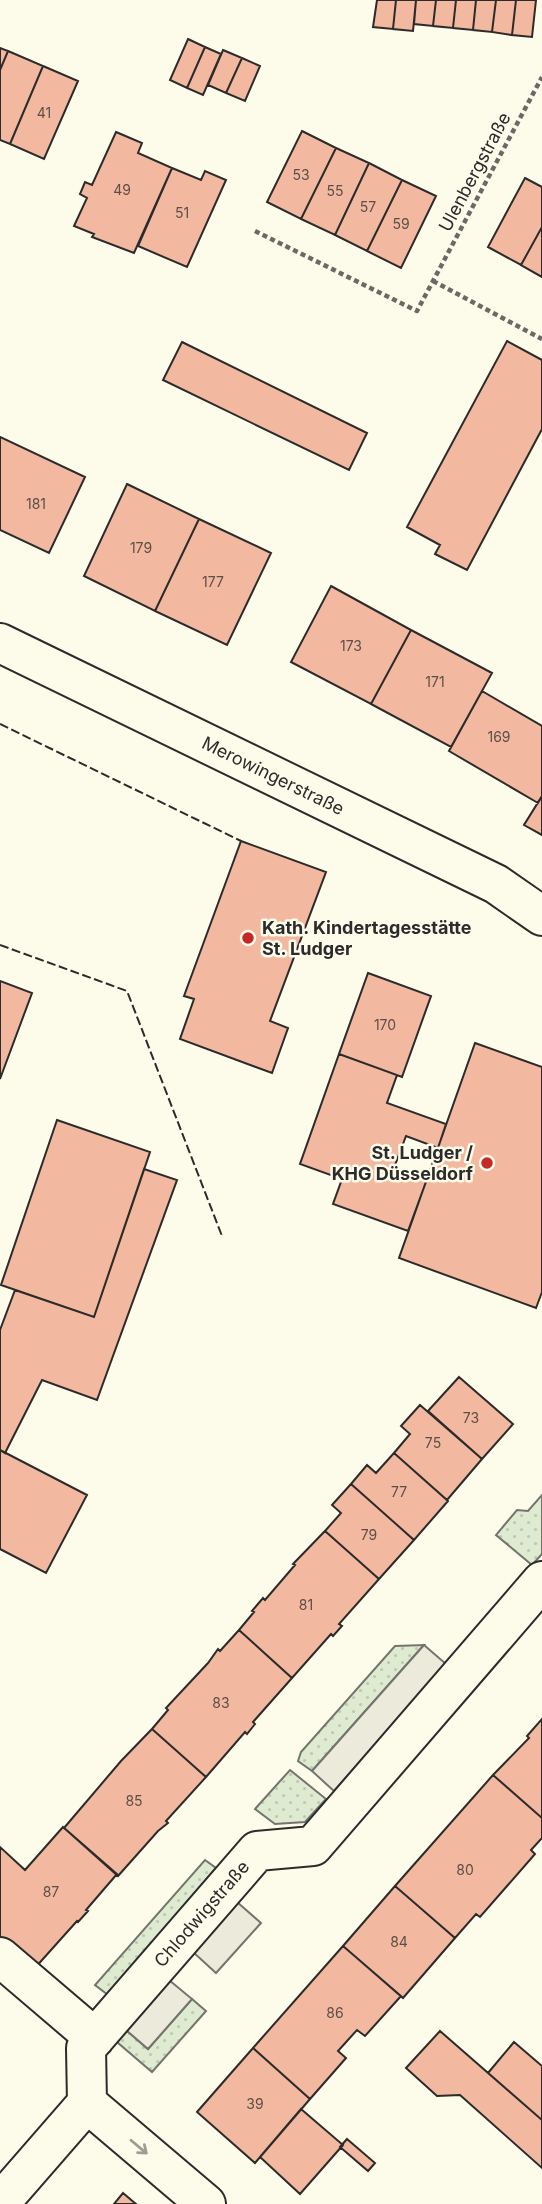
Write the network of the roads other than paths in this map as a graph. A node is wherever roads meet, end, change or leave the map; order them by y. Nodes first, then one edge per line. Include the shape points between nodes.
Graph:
1 (0, 643) edge
2 (542, 916) edge
3 (542, 1581) edge
4 (0, 1957) edge
5 (95, 2038) junction
6 (87, 2103) junction
7 (2, 2197) edge
8 (206, 2204) edge

1 - 2 street, Merowingerstraße via 496,884
3 - 5 street, Chlodwigstraße via 313,1846 257,1851
4 - 5 street
5 - 6 street, Chlodwigstraße via 86,2048
6 - 7 street
6 -> 8 street

